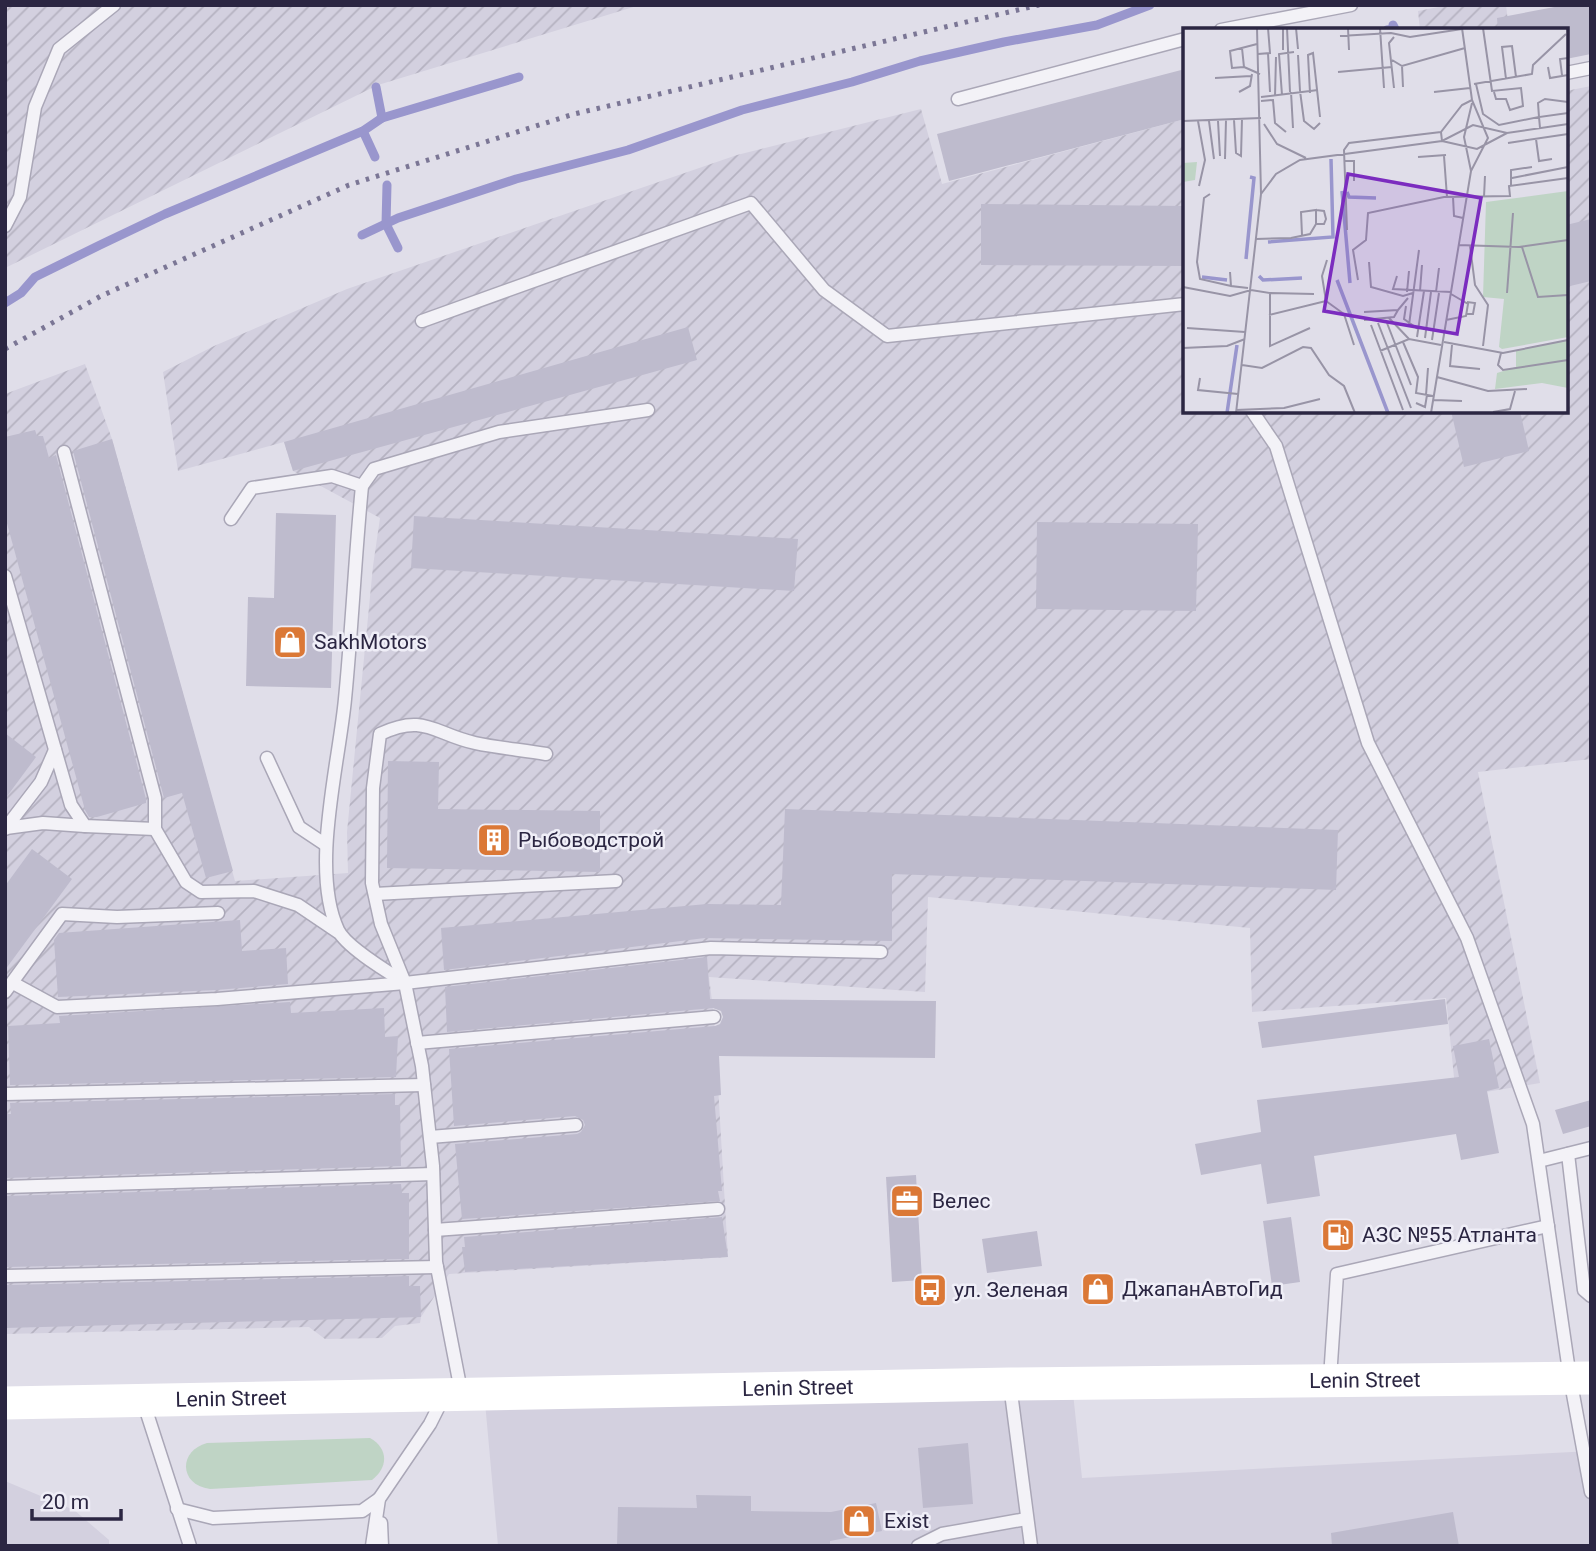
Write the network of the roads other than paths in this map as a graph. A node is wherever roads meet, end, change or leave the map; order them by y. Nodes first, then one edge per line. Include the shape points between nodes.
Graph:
1 (114, 5) edge
2 (1351, 5) edge
3 (1231, 28) edge
4 (1183, 40) edge
5 (1591, 68) edge
6 (1568, 73) edge
7 (958, 99) dead end
8 (5, 226) edge
9 (1183, 304) edge
10 (422, 321) dead end
11 (648, 410) dead end
12 (1253, 413) edge
13 (64, 452) dead end
14 (362, 486) junction
15 (231, 519) dead end
16 (5, 576) edge
17 (55, 750) junction
18 (546, 754) dead end
19 (267, 758) dead end
20 (85, 826) junction
21 (6, 829) edge
22 (155, 830) junction
23 (326, 845) junction
24 (616, 881) dead end
25 (375, 894) junction
26 (218, 913) dead end
27 (338, 932) junction
28 (881, 952) dead end
29 (405, 982) junction
30 (9, 988) edge
31 (714, 1017) dead end
32 (417, 1043) junction
33 (424, 1085) junction
34 (5, 1094) edge
35 (576, 1125) dead end
36 (430, 1137) junction
37 (1591, 1148) edge
38 (1567, 1154) junction
39 (1539, 1161) junction
40 (433, 1174) junction
41 (5, 1187) edge
42 (718, 1209) dead end
43 (1548, 1226) junction
44 (435, 1230) junction
45 (438, 1267) junction
46 (5, 1276) edge
47 (1591, 1296) edge
48 (1580, 1378) edge
49 (1329, 1381) junction
50 (1010, 1384) junction
51 (453, 1395) junction
52 (143, 1400) junction
53 (5, 1403) edge
54 (1591, 1492) edge
55 (379, 1499) junction
56 (177, 1509) junction
57 (1026, 1519) junction
58 (190, 1546) edge
59 (372, 1546) edge
60 (382, 1546) edge
61 (918, 1546) edge
62 (1031, 1546) edge

1 - 8 lane via 59,49 35,107 20,197
2 - 3 lane
4 - 7 lane
5 - 6 lane
9 - 10 lane via 887,336 824,290 751,203
11 - 14 lane via 499,432 374,470
12 - 39 lane via 1276,446 1368,743 1467,938 1533,1124
13 - 22 lane via 155,798
14 - 15 lane via 332,476 251,488
14 - 23 lane via 345,702
16 - 17 lane
17 - 20 lane via 71,805
17 - 21 lane via 41,782
18 - 25 lane via 473,742 424,724 399,725 380,734 373,788
19 - 23 lane via 299,827
20 - 21 lane via 43,823
20 - 22 lane
22 - 27 lane via 186,882 201,891 254,891 298,905
23 - 27 lane via 327,892
24 - 25 lane
25 - 29 lane via 384,932
26 - 30 lane via 62,914
27 - 29 lane
28 - 29 lane via 711,948
29 - 30 lane via 57,1007
29 - 32 lane
31 - 32 lane
32 - 33 lane
33 - 34 lane
33 - 36 lane
35 - 36 lane
36 - 40 lane
37 - 38 lane
38 - 39 lane
38 - 47 lane via 1584,1290
39 - 43 lane
40 - 41 lane
40 - 44 lane
42 - 44 lane
43 - 48 lane
43 - 49 lane via 1337,1274
44 - 45 lane
45 - 46 lane
45 - 51 lane
48 - 49 main road, Lenin Street
48 - 54 lane
49 - 50 main road, Lenin Street
50 - 51 main road, Lenin Street
50 - 57 lane
51 - 52 main road, Lenin Street
51 - 55 lane
52 - 53 main road, Lenin Street
52 - 56 lane
55 - 56 lane via 362,1511 348,1512 213,1518
55 - 59 lane
55 - 60 lane
56 - 58 lane
57 - 61 lane via 942,1534
57 - 62 lane

